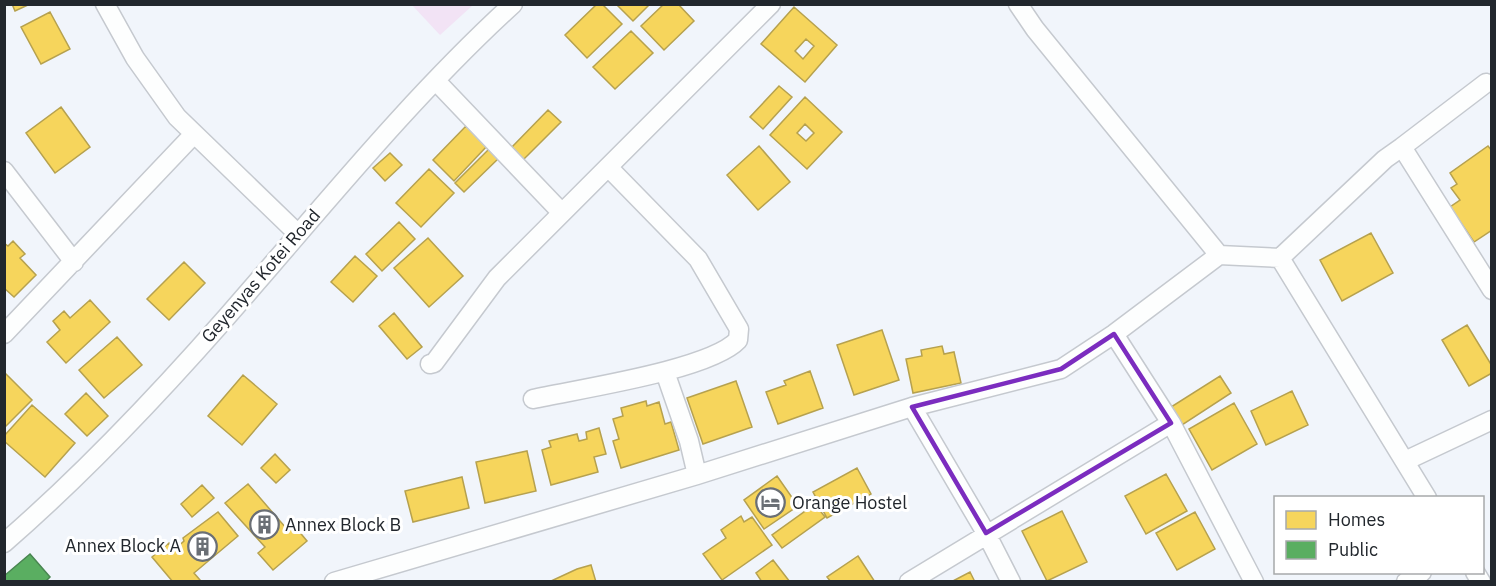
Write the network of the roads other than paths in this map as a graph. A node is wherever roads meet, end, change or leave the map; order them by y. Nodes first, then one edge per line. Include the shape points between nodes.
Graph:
1 (105, 4) edge
2 (513, 4) edge
3 (771, 4) edge
4 (1018, 4) edge
5 (436, 81) junction
6 (1486, 83) dead end
7 (194, 134) junction
8 (1402, 147) junction
9 (609, 168) junction
10 (4, 171) edge
11 (562, 213) junction
12 (297, 233) junction
13 (1219, 255) junction
14 (1280, 258) junction
15 (74, 262) junction
16 (1491, 290) edge
17 (4, 334) edge
18 (1114, 334) junction
19 (430, 364) dead end
20 (665, 372) junction
21 (533, 399) dead end
22 (912, 407) junction
23 (1491, 420) edge
24 (1171, 423) junction
25 (1405, 461) junction
26 (697, 475) junction
27 (1426, 496) edge
28 (986, 533) junction
29 (4, 543) edge
30 (1420, 574) edge
31 (1248, 580) edge
32 (334, 582) edge
33 (909, 582) edge
34 (1011, 582) edge
35 (1406, 582) edge

1 - 7 street via 163,99
2 - 5 street, Geyenyas Kotei Road
3 - 9 street
4 - 13 street
5 - 11 street
5 - 12 street, Geyenyas Kotei Road
6 - 8 street
7 - 12 street
7 - 15 street
8 - 14 street
8 - 16 street
9 - 11 street
9 - 20 street via 698,259 738,329 738,340 732,347
10 - 15 street
11 - 19 street via 497,278
12 - 29 street, Geyenyas Kotei Road via 115,438
13 - 14 street
13 - 18 street
14 - 25 street
15 - 17 street
18 - 22 street via 1061,369
18 - 24 street
20 - 21 street
20 - 26 street
22 - 26 street
22 - 28 street
23 - 25 street
24 - 28 street
24 - 31 street
25 - 27 street
26 - 32 street
28 - 33 street
28 - 34 street
30 - 35 street

